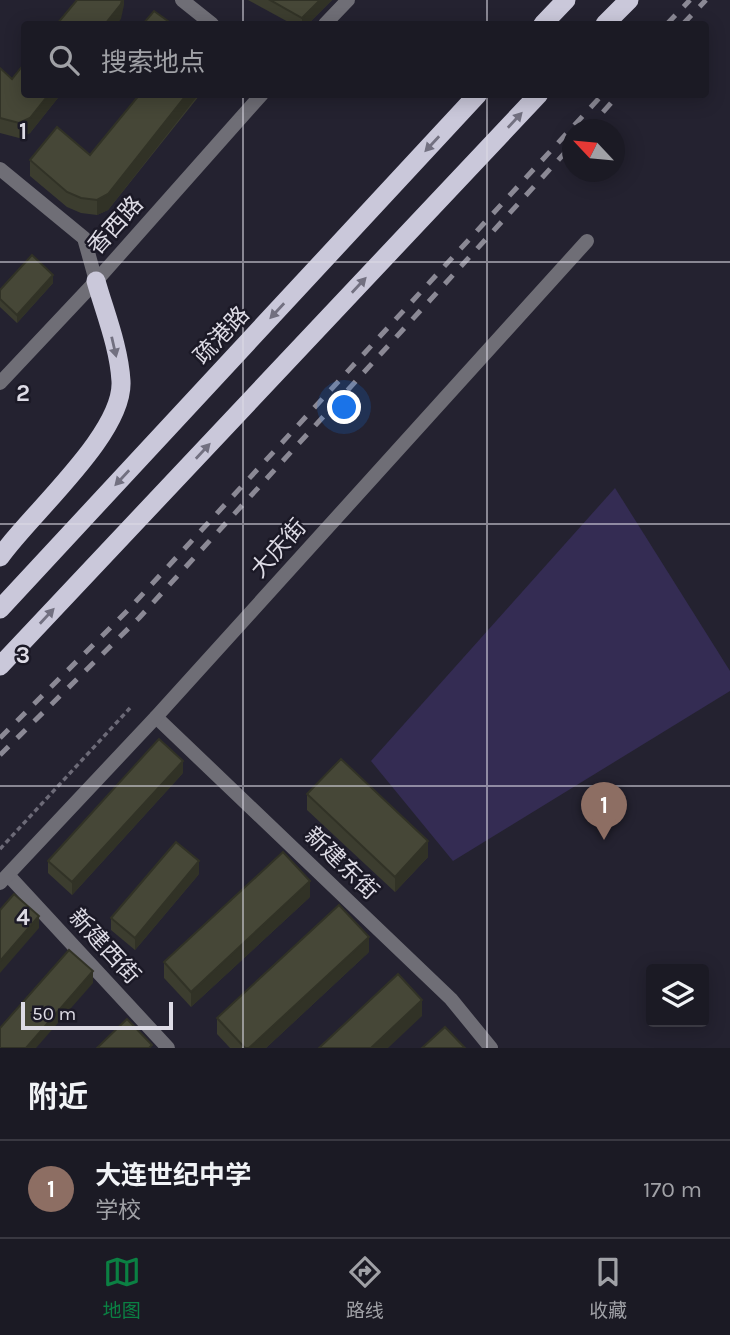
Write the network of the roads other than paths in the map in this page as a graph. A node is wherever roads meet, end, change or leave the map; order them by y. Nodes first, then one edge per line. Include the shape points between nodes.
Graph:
1 (182, 0) edge
2 (348, 0) edge
3 (566, 0) edge
4 (629, 0) edge
5 (208, 21) edge
6 (328, 21) edge
7 (546, 21) edge
8 (609, 21) edge
9 (258, 98) edge
10 (474, 98) edge
11 (535, 98) edge
12 (0, 169) edge
13 (587, 241) dead end
14 (96, 281) junction
15 (0, 383) edge
16 (0, 557) edge
17 (0, 608) edge
18 (0, 666) edge
19 (156, 717) junction
20 (4, 879) edge
21 (168, 1048) edge
22 (491, 1048) edge

1 - 5 street
2 - 6 street
3 - 7 highway
4 - 8 highway
9 - 14 street, 香西路
10 -> 17 highway, 疏港路
18 -> 11 highway
12 - 14 street via 84,238
13 - 19 street, 大庆街
14 - 15 street, 香西路
14 -> 16 highway via 121,384 110,422
19 - 20 street, 大庆街
19 - 22 street, 新建东街 via 451,999
20 - 21 street, 新建西街

